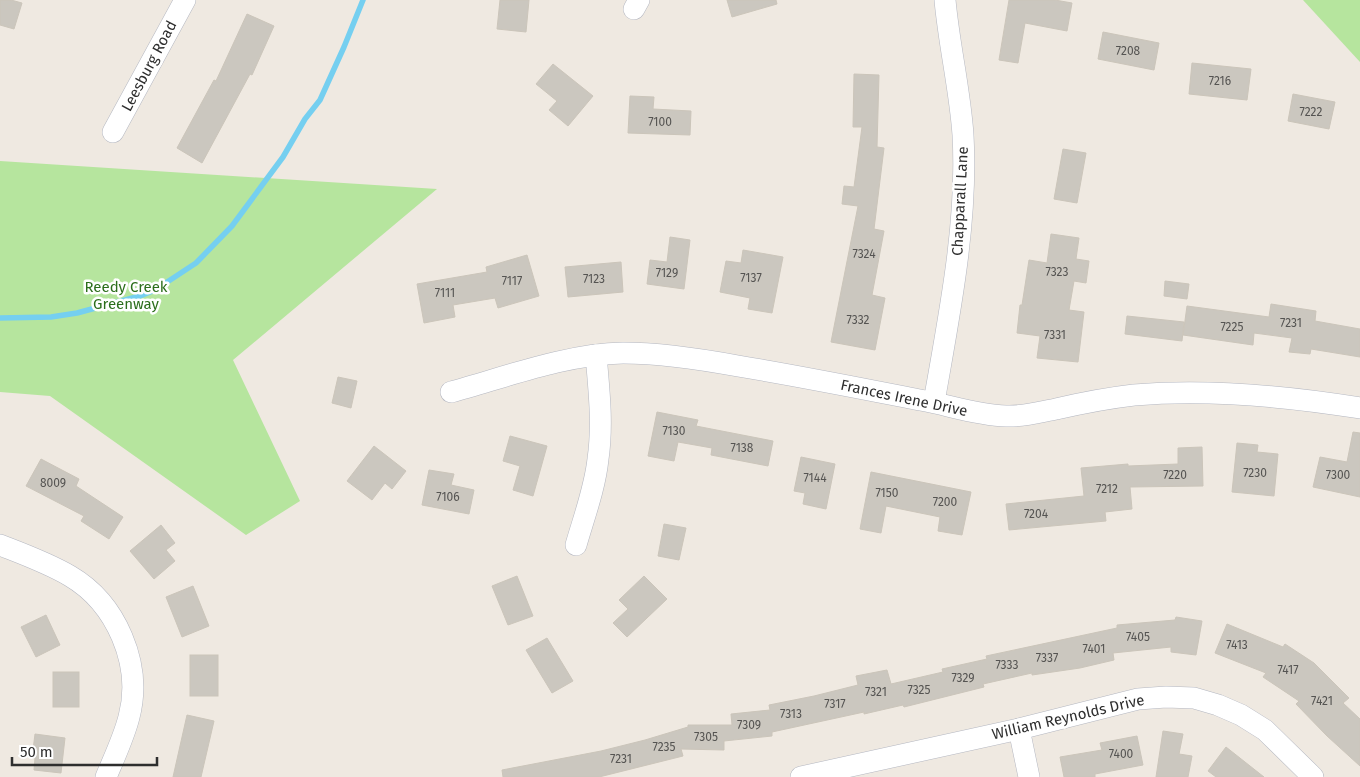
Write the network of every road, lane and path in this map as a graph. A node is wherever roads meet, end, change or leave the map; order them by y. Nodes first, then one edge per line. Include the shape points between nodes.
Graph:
1 (185, 0) edge
2 (945, 0) edge
3 (114, 132) dead end
4 (596, 355) junction
5 (451, 392) dead end
6 (934, 402) junction
7 (1360, 408) edge
8 (0, 545) edge
9 (576, 545) dead end
10 (1018, 729) junction
11 (106, 777) edge
12 (801, 777) edge
13 (1030, 777) edge
14 (1313, 777) edge

1 - 3 street, Leesburg Road
2 - 6 street, Chapparall Lane via 961,111 963,190 954,290
4 - 5 street, Frances Irene Drive
4 - 6 street, Frances Irene Drive via 640,353 702,360
4 - 9 street via 601,420 598,459
6 - 7 street, Frances Irene Drive via 983,414 1010,416 1132,396 1187,392 1316,401
8 - 11 street via 80,582 108,612 121,635 130,661 133,689 129,716
10 - 12 street, William Reynolds Drive
10 - 13 street
10 - 14 street, William Reynolds Drive via 1138,699 1194,698 1241,715 1265,730

